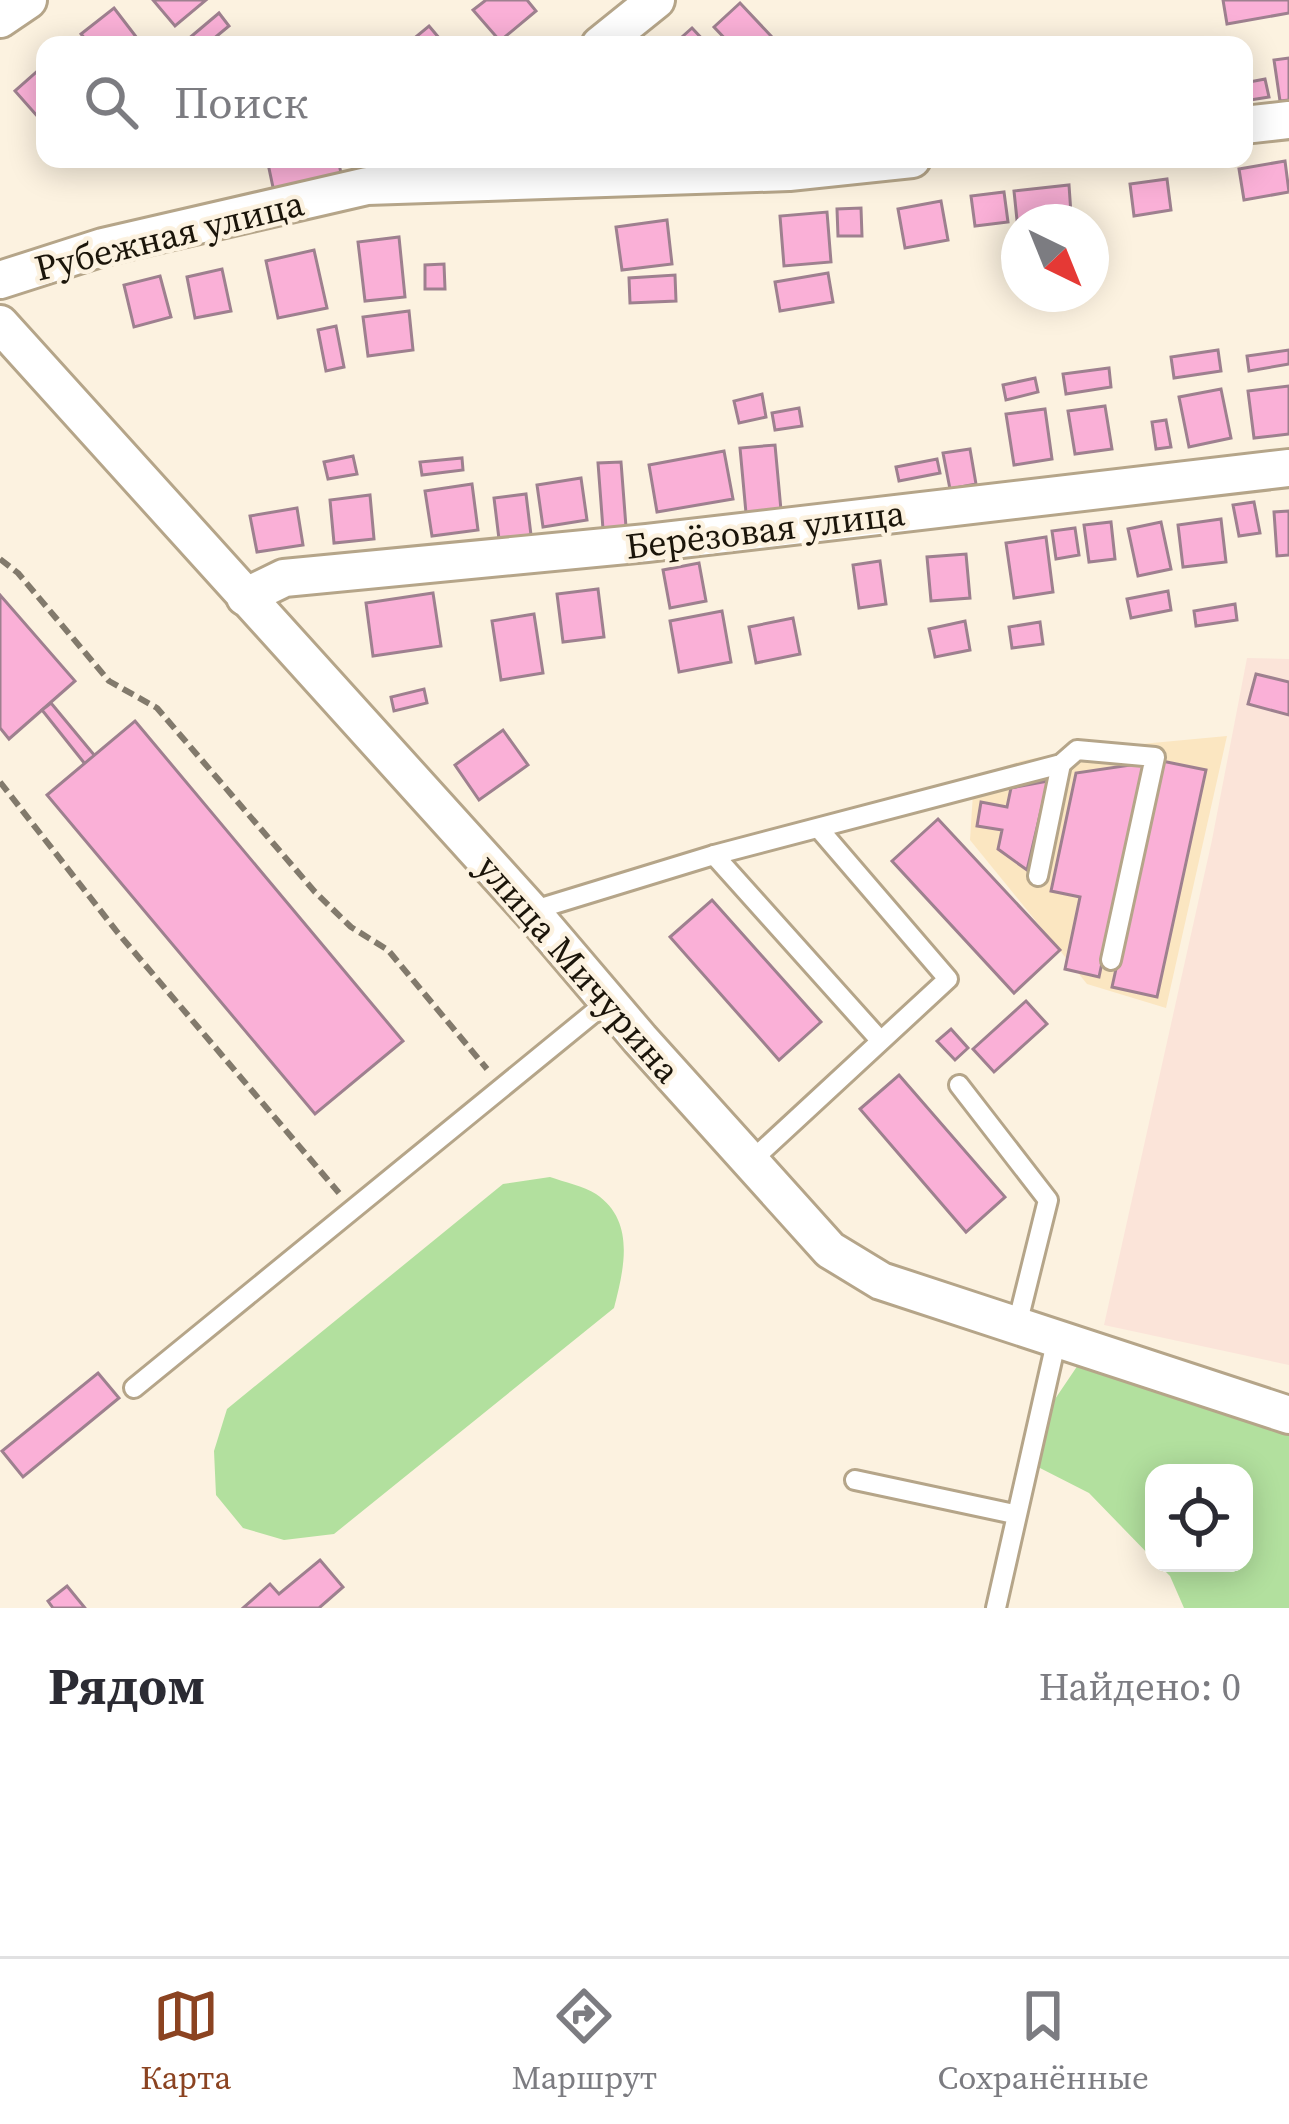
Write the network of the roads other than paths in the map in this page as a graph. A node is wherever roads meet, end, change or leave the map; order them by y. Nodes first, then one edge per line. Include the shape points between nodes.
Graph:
1 (28, 0) edge
2 (656, 0) edge
3 (0, 19) edge
4 (611, 36) edge
5 (1289, 120) edge
6 (1253, 124) edge
7 (402, 168) edge
8 (826, 168) edge
9 (367, 186) junction
10 (0, 280) edge
11 (0, 324) edge
12 (1289, 468) edge
13 (245, 597) junction
14 (1061, 764) junction
15 (820, 830) junction
16 (714, 855) junction
17 (1038, 876) dead end
18 (531, 911) junction
19 (1112, 960) dead end
20 (608, 1000) junction
21 (879, 1039) junction
22 (959, 1085) dead end
23 (750, 1162) junction
24 (1017, 1325) junction
25 (1057, 1338) junction
26 (134, 1388) dead end
27 (1289, 1415) edge
28 (855, 1480) dead end
29 (1014, 1514) junction
30 (995, 1608) edge

1 - 3 street
2 - 4 street
5 - 6 street
7 - 9 street
8 - 9 street, Рубежная улица
9 - 10 street, Рубежная улица
11 - 13 street, улица Мичурина
12 - 13 street, Берёзовая улица via 284,578
13 - 18 street, улица Мичурина
14 - 15 lane
14 - 17 lane
14 - 19 lane via 1077,750 1155,757
15 - 16 lane
15 - 21 lane via 948,979
16 - 18 lane
16 - 21 lane
18 - 20 street, улица Мичурина
20 - 23 street, улица Мичурина
20 - 26 lane
21 - 23 lane
22 - 24 lane via 1048,1201
23 - 24 street, улица Мичурина via 830,1250 881,1282
24 - 25 street, улица Мичурина
25 - 27 street, улица Мичурина
25 - 29 lane
28 - 29 lane
29 - 30 lane

